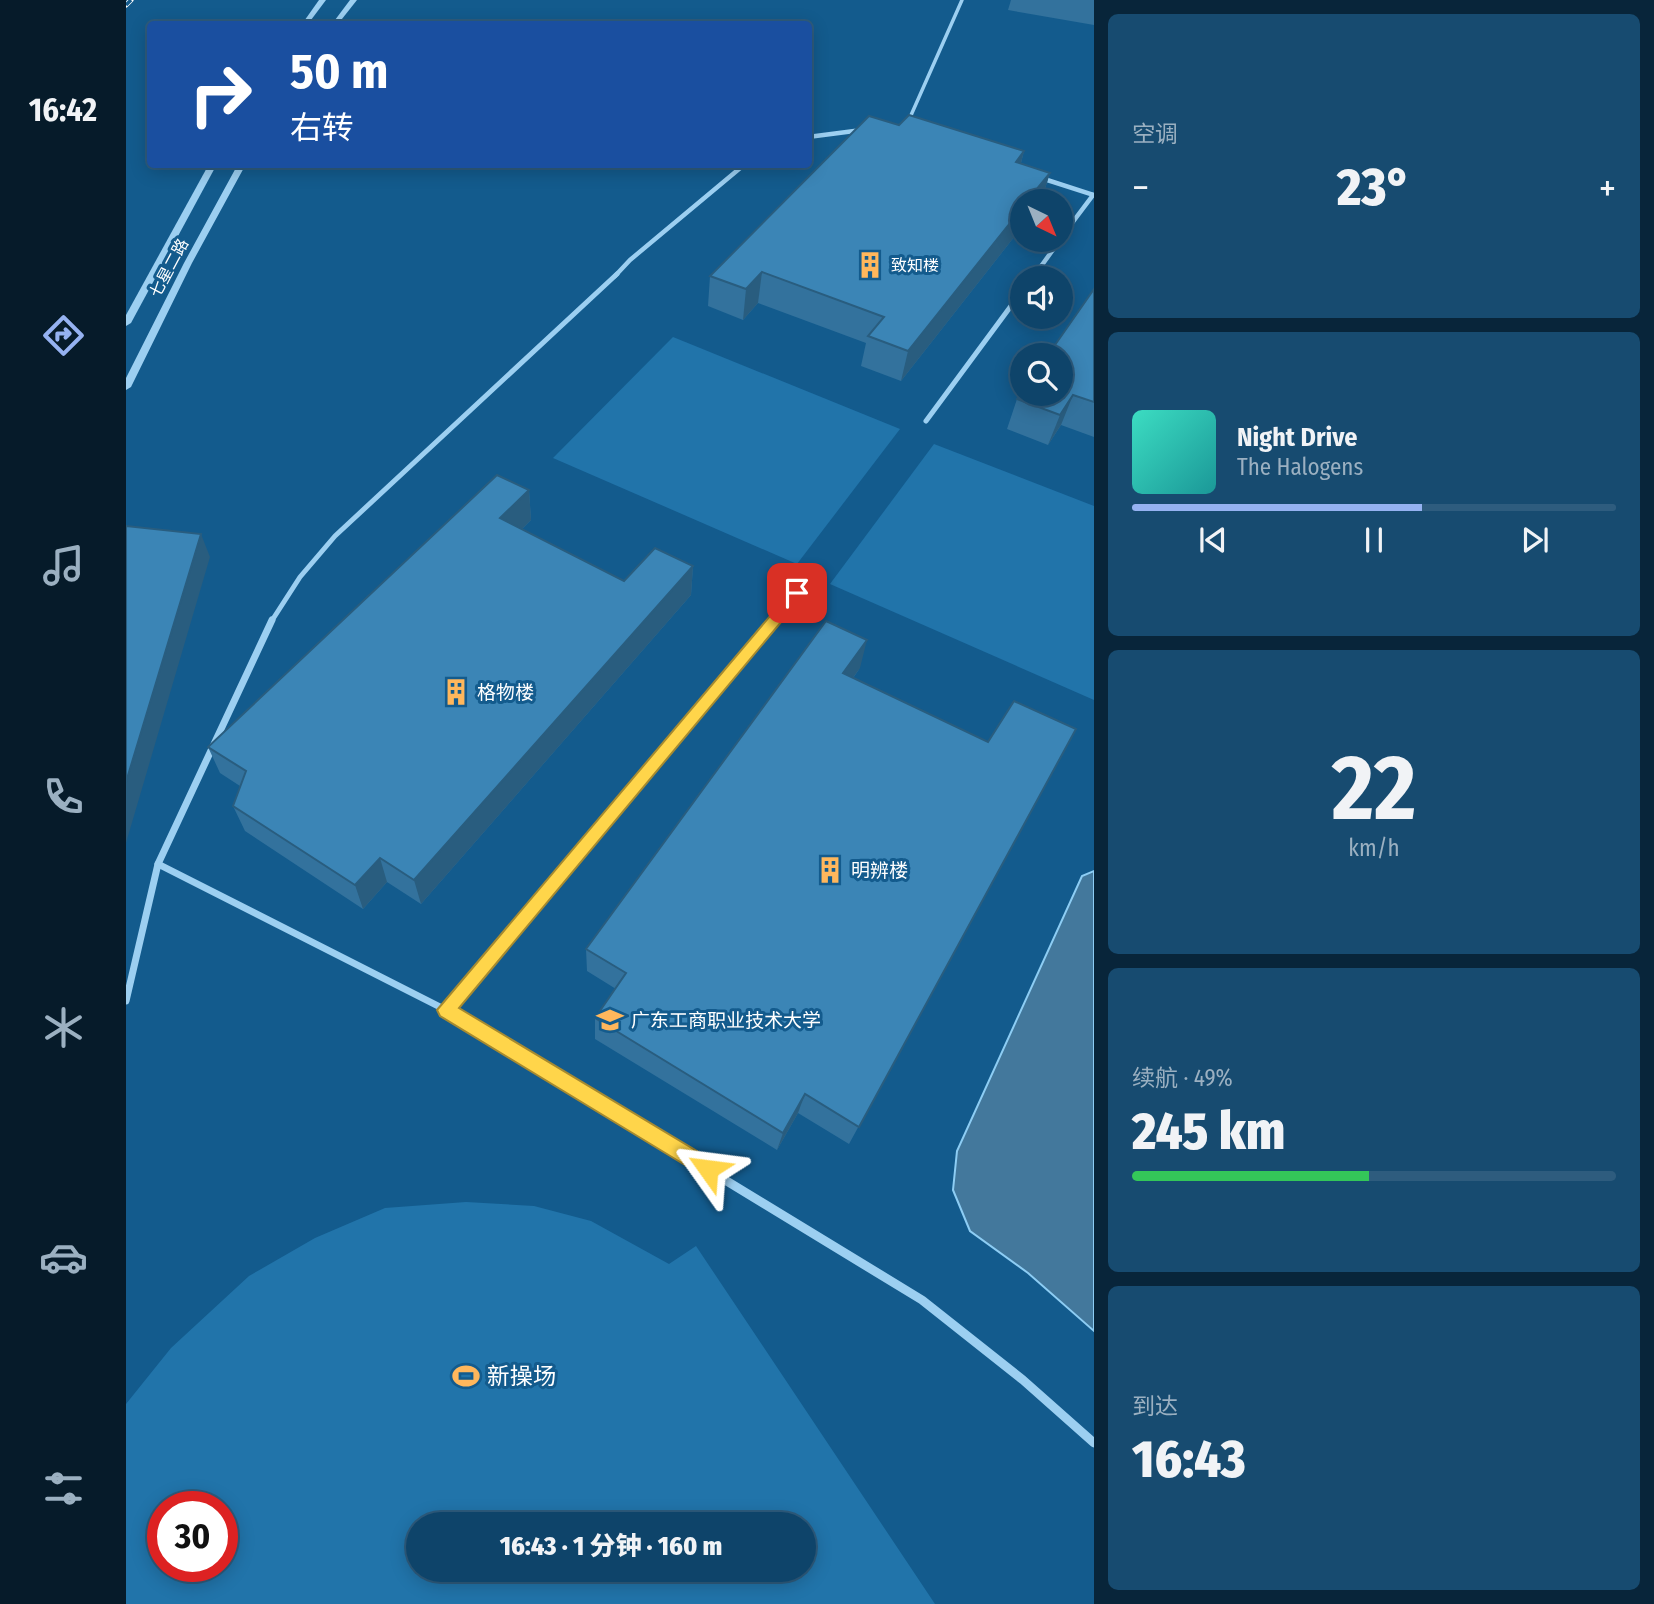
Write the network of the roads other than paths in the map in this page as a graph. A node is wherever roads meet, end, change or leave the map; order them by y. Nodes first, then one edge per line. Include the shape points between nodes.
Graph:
1 (323, 0) edge
2 (354, 0) edge
3 (962, 0) edge
4 (307, 21) edge
5 (337, 21) edge
6 (867, 130) edge
7 (903, 133) edge
8 (812, 136) edge
9 (211, 168) edge
10 (240, 168) edge
11 (740, 168) edge
12 (1030, 174) edge
13 (1093, 195) edge
14 (1073, 222) edge
15 (1010, 307) edge
16 (126, 323) edge
17 (126, 387) edge
18 (926, 421) dead end
19 (797, 593) dead end
20 (158, 864) junction
21 (126, 1001) edge
22 (446, 1010) junction
23 (1094, 1443) edge

1 - 4 street
2 - 5 street
3 - 7 lane
6 - 8 street
9 - 16 street, 七星二路
10 - 17 street, 七星二路
11 - 20 street via 630,260 335,537 309,567 267,627
12 - 13 street
13 - 14 street
15 - 18 street
19 - 22 street
20 - 21 street
20 - 22 street
22 - 23 street via 922,1300

